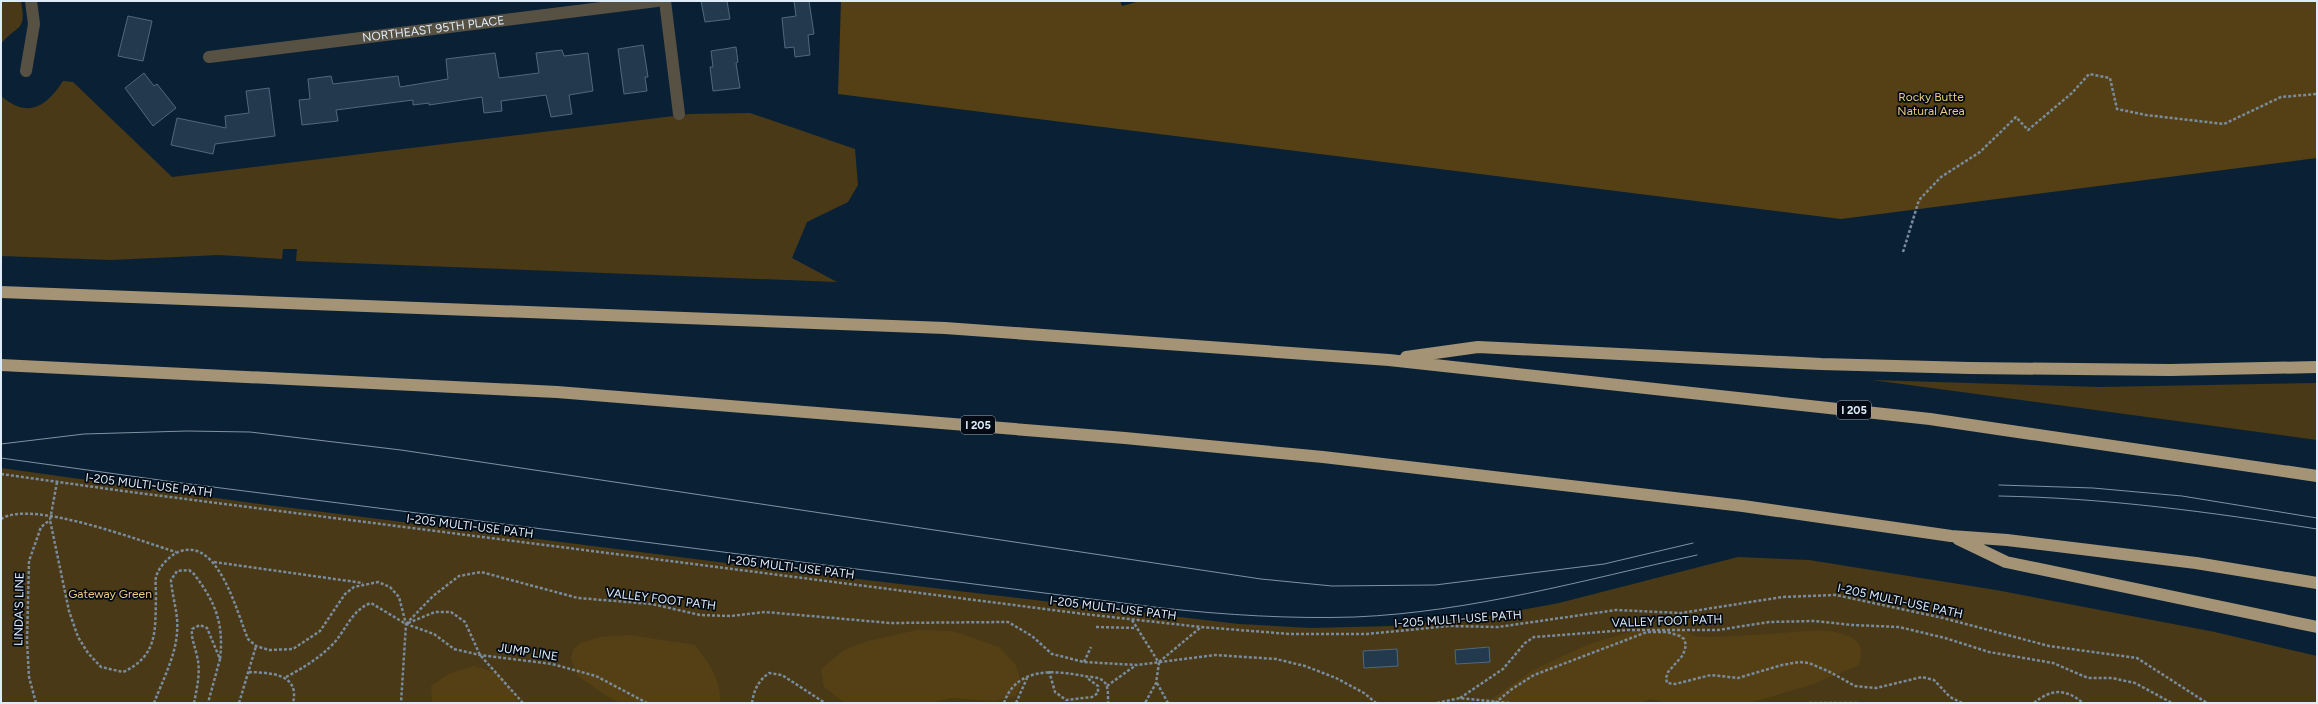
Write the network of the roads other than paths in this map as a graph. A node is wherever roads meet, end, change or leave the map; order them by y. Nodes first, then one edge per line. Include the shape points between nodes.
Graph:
1 (31, 1) edge
2 (658, 1) edge
3 (665, 1) edge
4 (209, 57) dead end
5 (26, 71) dead end
6 (679, 114) dead end
7 (1, 292) edge
8 (1389, 360) junction
9 (1, 365) edge
10 (2317, 367) edge
11 (2317, 476) edge
12 (1951, 536) junction
13 (2317, 583) edge
14 (2317, 627) edge

1 - 5 street via 34,24
2 - 4 street, NORTHEAST 95TH PLACE
3 - 6 street
7 - 8 highway, I 205 via 945,328
8 - 10 highway via 1478,347 1806,363 1977,368 2170,370
8 - 11 highway, I 205 via 1922,418
9 - 12 highway, I 205 via 557,392 1117,437 1743,506
12 - 13 highway, I 205 via 2007,540 2196,563
12 - 14 highway via 2006,562

